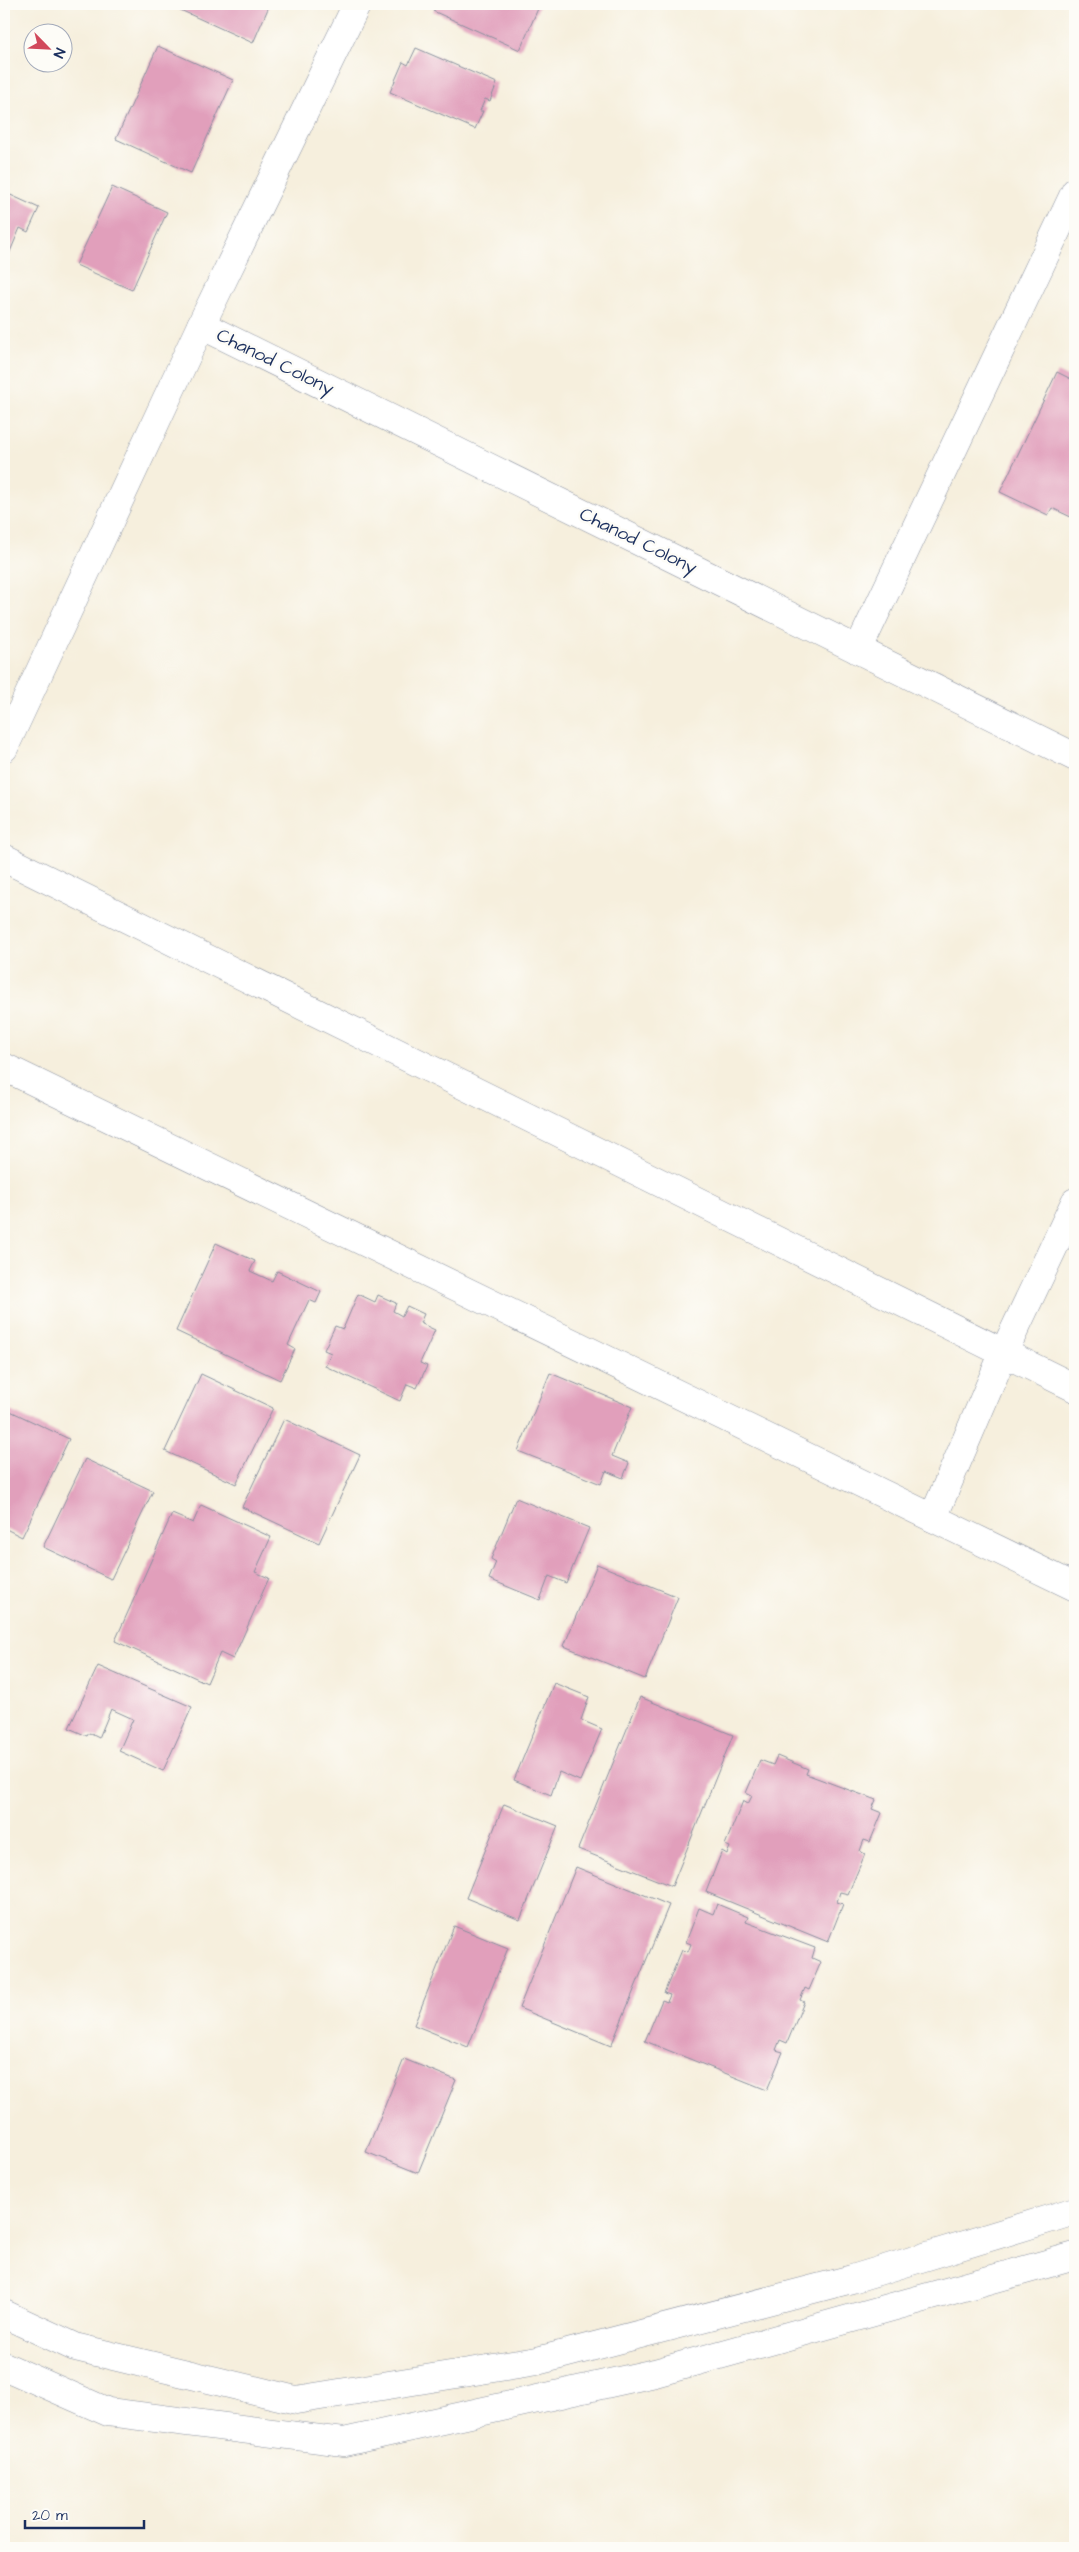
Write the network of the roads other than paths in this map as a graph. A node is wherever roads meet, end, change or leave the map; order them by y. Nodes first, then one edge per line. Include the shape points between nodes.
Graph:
1 (357, 4) edge
2 (1075, 192) edge
3 (201, 326) junction
4 (858, 650) junction
5 (4, 748) edge
6 (1075, 757) edge
7 (4, 858) edge
8 (4, 1067) edge
9 (1075, 1202) edge
10 (1004, 1352) junction
11 (1075, 1388) edge
12 (933, 1518) junction
13 (1075, 1587) edge
14 (1075, 2211) edge
15 (1075, 2256) edge
16 (4, 2314) edge
17 (4, 2366) edge

1 - 3 street
2 - 4 street
3 - 4 street, Chanod Colony
3 - 5 street
4 - 6 street, Chanod Colony
7 - 10 street
8 - 12 street
9 - 10 street
10 - 11 street
10 - 12 street
12 - 13 street
14 - 16 street via 852,2280 537,2361 296,2400 75,2347
15 - 17 street via 655,2373 344,2442 108,2412

